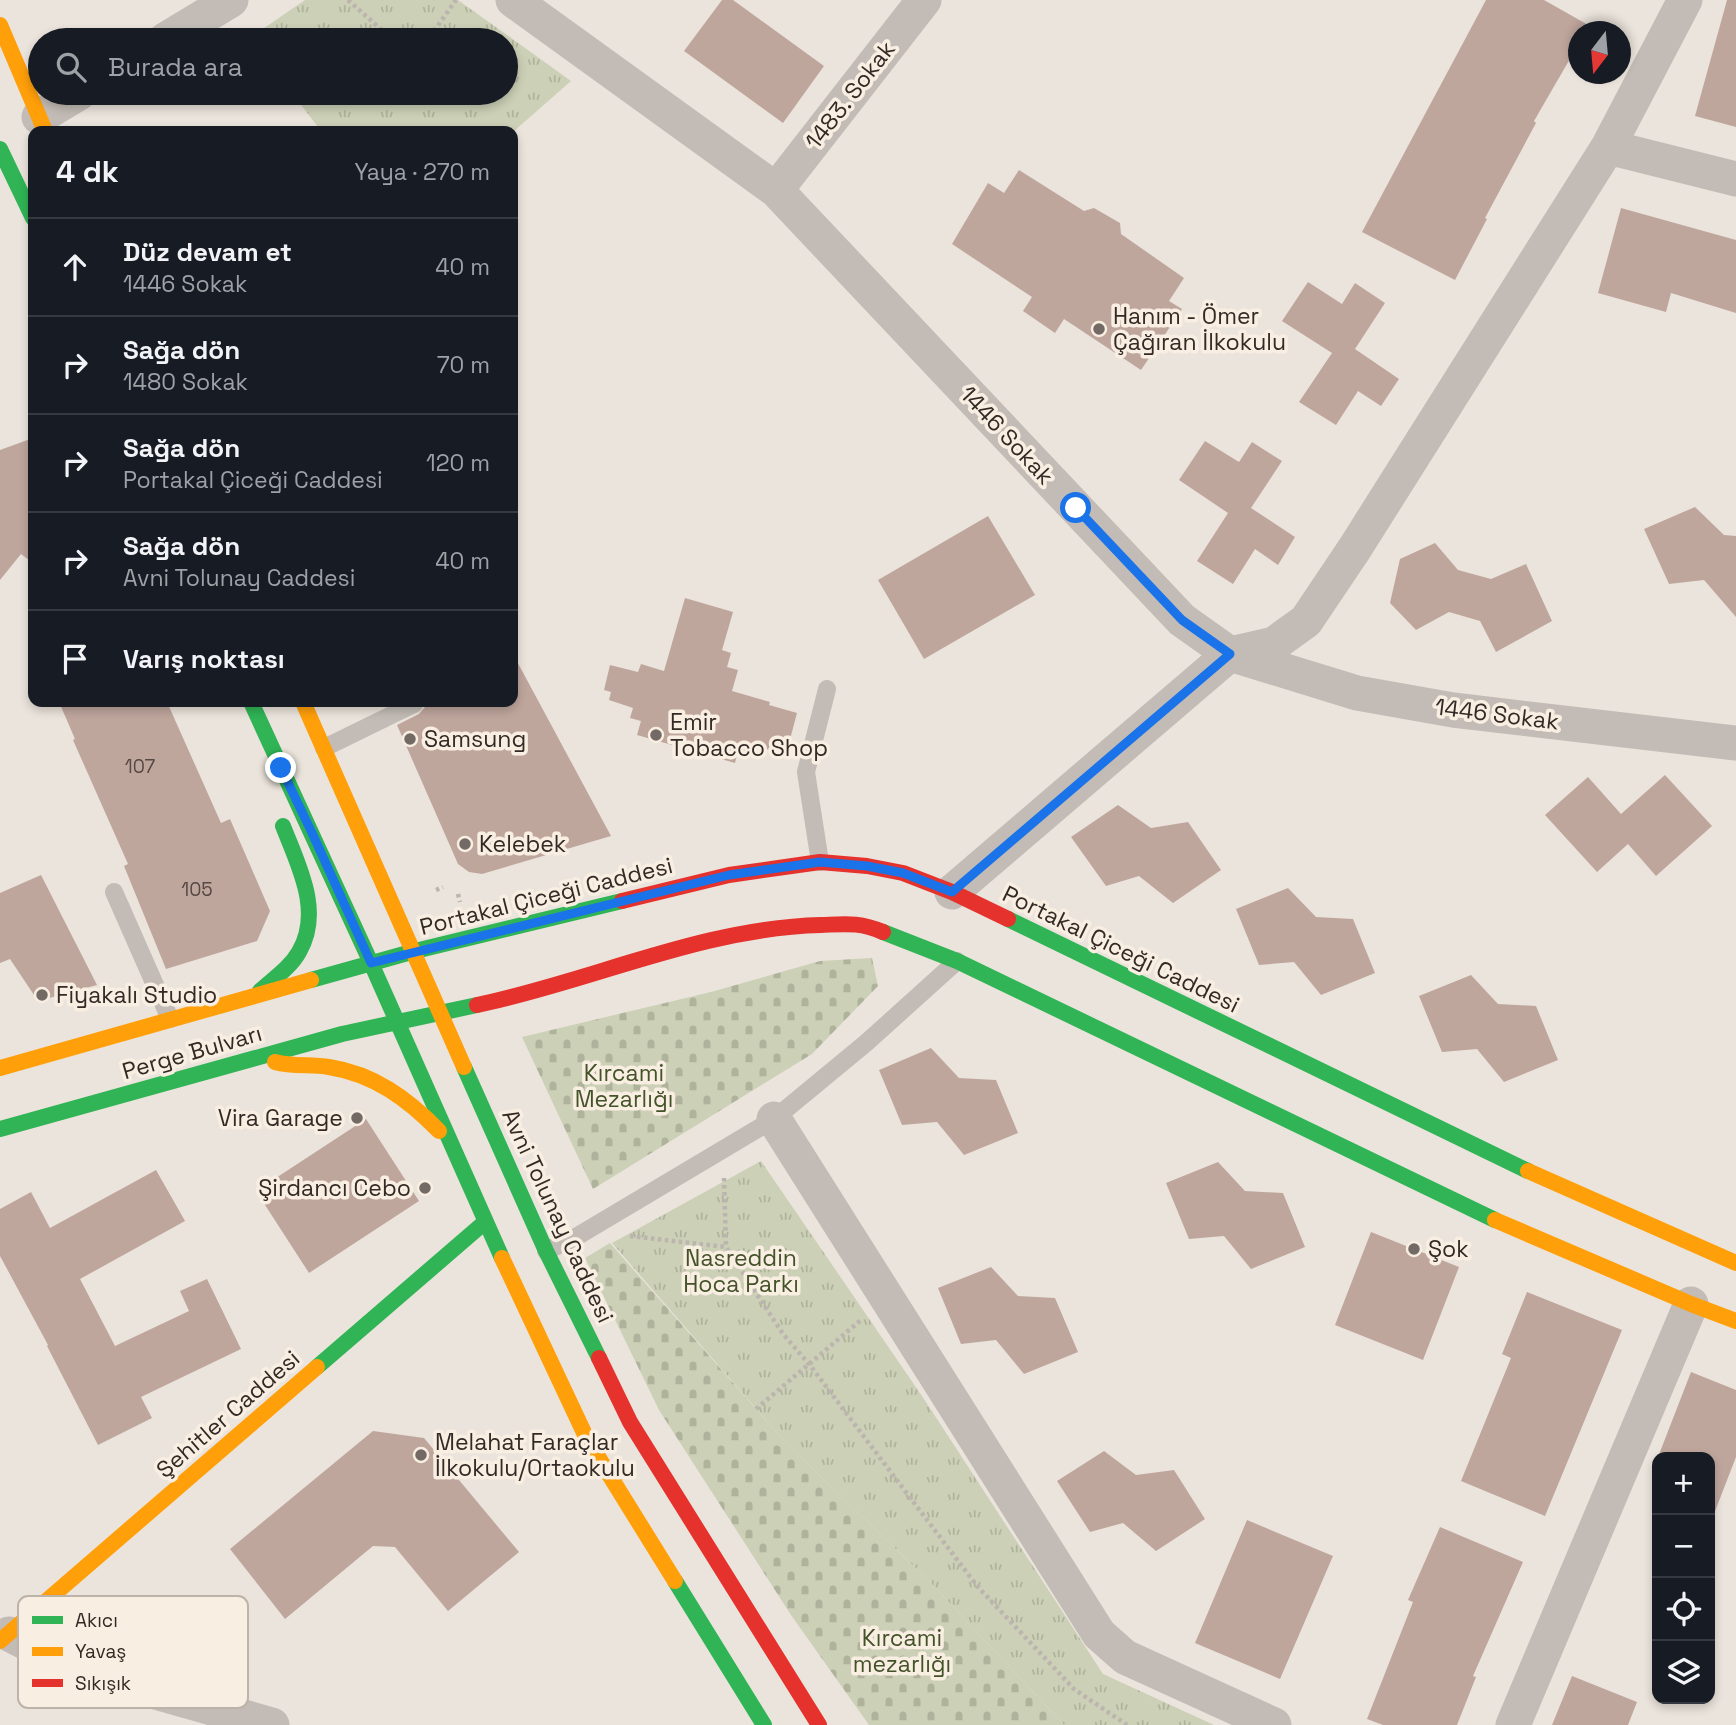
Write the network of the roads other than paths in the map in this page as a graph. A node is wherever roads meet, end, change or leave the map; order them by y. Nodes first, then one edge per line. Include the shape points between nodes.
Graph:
1 (231, 0) edge
2 (513, 0) edge
3 (924, 0) edge
4 (1685, 0) edge
5 (0, 25) edge
6 (185, 28) edge
7 (28, 91) edge
8 (34, 105) edge
9 (65, 105) edge
10 (42, 124) edge
11 (1608, 147) junction
12 (1, 156) edge
13 (1736, 179) edge
14 (776, 190) junction
15 (28, 208) edge
16 (1230, 654) junction
17 (827, 689) dead end
18 (253, 707) edge
19 (305, 707) edge
20 (408, 707) edge
21 (1736, 743) edge
22 (324, 748) junction
23 (281, 768) junction
24 (276, 789) dead end
25 (278, 809) dead end
26 (820, 862) junction
27 (114, 892) dead end
28 (952, 892) junction
29 (415, 951) junction
30 (957, 961) junction
31 (371, 963) junction
32 (255, 994) junction
33 (442, 1012) junction
34 (170, 1019) junction
35 (397, 1021) junction
36 (0, 1045) edge
37 (260, 1056) junction
38 (20, 1062) junction
39 (0, 1068) edge
40 (774, 1119) junction
41 (0, 1129) edge
42 (450, 1143) junction
43 (485, 1222) junction
44 (546, 1251) junction
45 (1736, 1263) edge
46 (1691, 1304) junction
47 (1736, 1321) edge
48 (52, 1596) edge
49 (18, 1625) edge
50 (4, 1637) edge
51 (212, 1708) edge
52 (272, 1725) edge
53 (764, 1725) edge
54 (819, 1725) edge
55 (1275, 1725) edge
56 (1513, 1725) edge

1 - 6 street
2 - 14 street, 1446 Sokak
3 - 14 street, 1483. Sokak
4 - 11 street
5 - 7 main road
8 - 10 main road
9 - 10 street
11 - 13 street
11 - 16 street via 1306,621 1274,644
12 - 15 main road
14 - 16 street, 1446 Sokak via 1182,620
16 - 21 street, 1446 Sokak via 1357,693 1453,710
16 - 28 street
17 - 26 lane via 806,772
18 - 23 main road
19 - 22 main road, Avni Tolunay Caddesi
20 - 22 lane
22 - 29 main road, Avni Tolunay Caddesi
23 - 24 main road
23 - 31 main road
25 - 32 main road via 310,901 308,932 299,952
26 - 28 main road, Portakal Çiceği Caddesi via 903,873
26 - 29 main road, Portakal Çiceği Caddesi via 729,875
27 - 34 lane
28 - 45 main road, Portakal Çiceği Caddesi via 1523,1169
29 - 31 main road, Portakal Çiceği Caddesi
29 - 33 main road, Avni Tolunay Caddesi
30 - 33 main road via 864,924 786,926 675,949 489,1003
30 - 40 lane
30 - 46 main road via 1500,1222
31 - 32 main road, Perge Bulvarı
31 - 35 main road
32 - 34 main road, Perge Bulvarı
33 - 35 main road
33 - 44 main road, Avni Tolunay Caddesi
34 - 38 main road, Perge Bulvarı
35 - 37 main road, Perge Bulvarı
35 - 42 main road
36 - 38 lane
37 - 41 main road, Perge Bulvarı
37 - 42 main road via 286,1065 331,1067 377,1080 426,1116
38 - 39 main road, Perge Bulvarı
40 - 44 lane
40 - 55 street via 1099,1634 1125,1657
42 - 43 main road
43 - 48 main road, Şehitler Caddesi
43 - 53 main road via 587,1439
44 - 54 main road, Avni Tolunay Caddesi via 630,1422
46 - 47 main road
46 - 56 street
49 - 50 main road, Şehitler Caddesi
51 - 52 street

